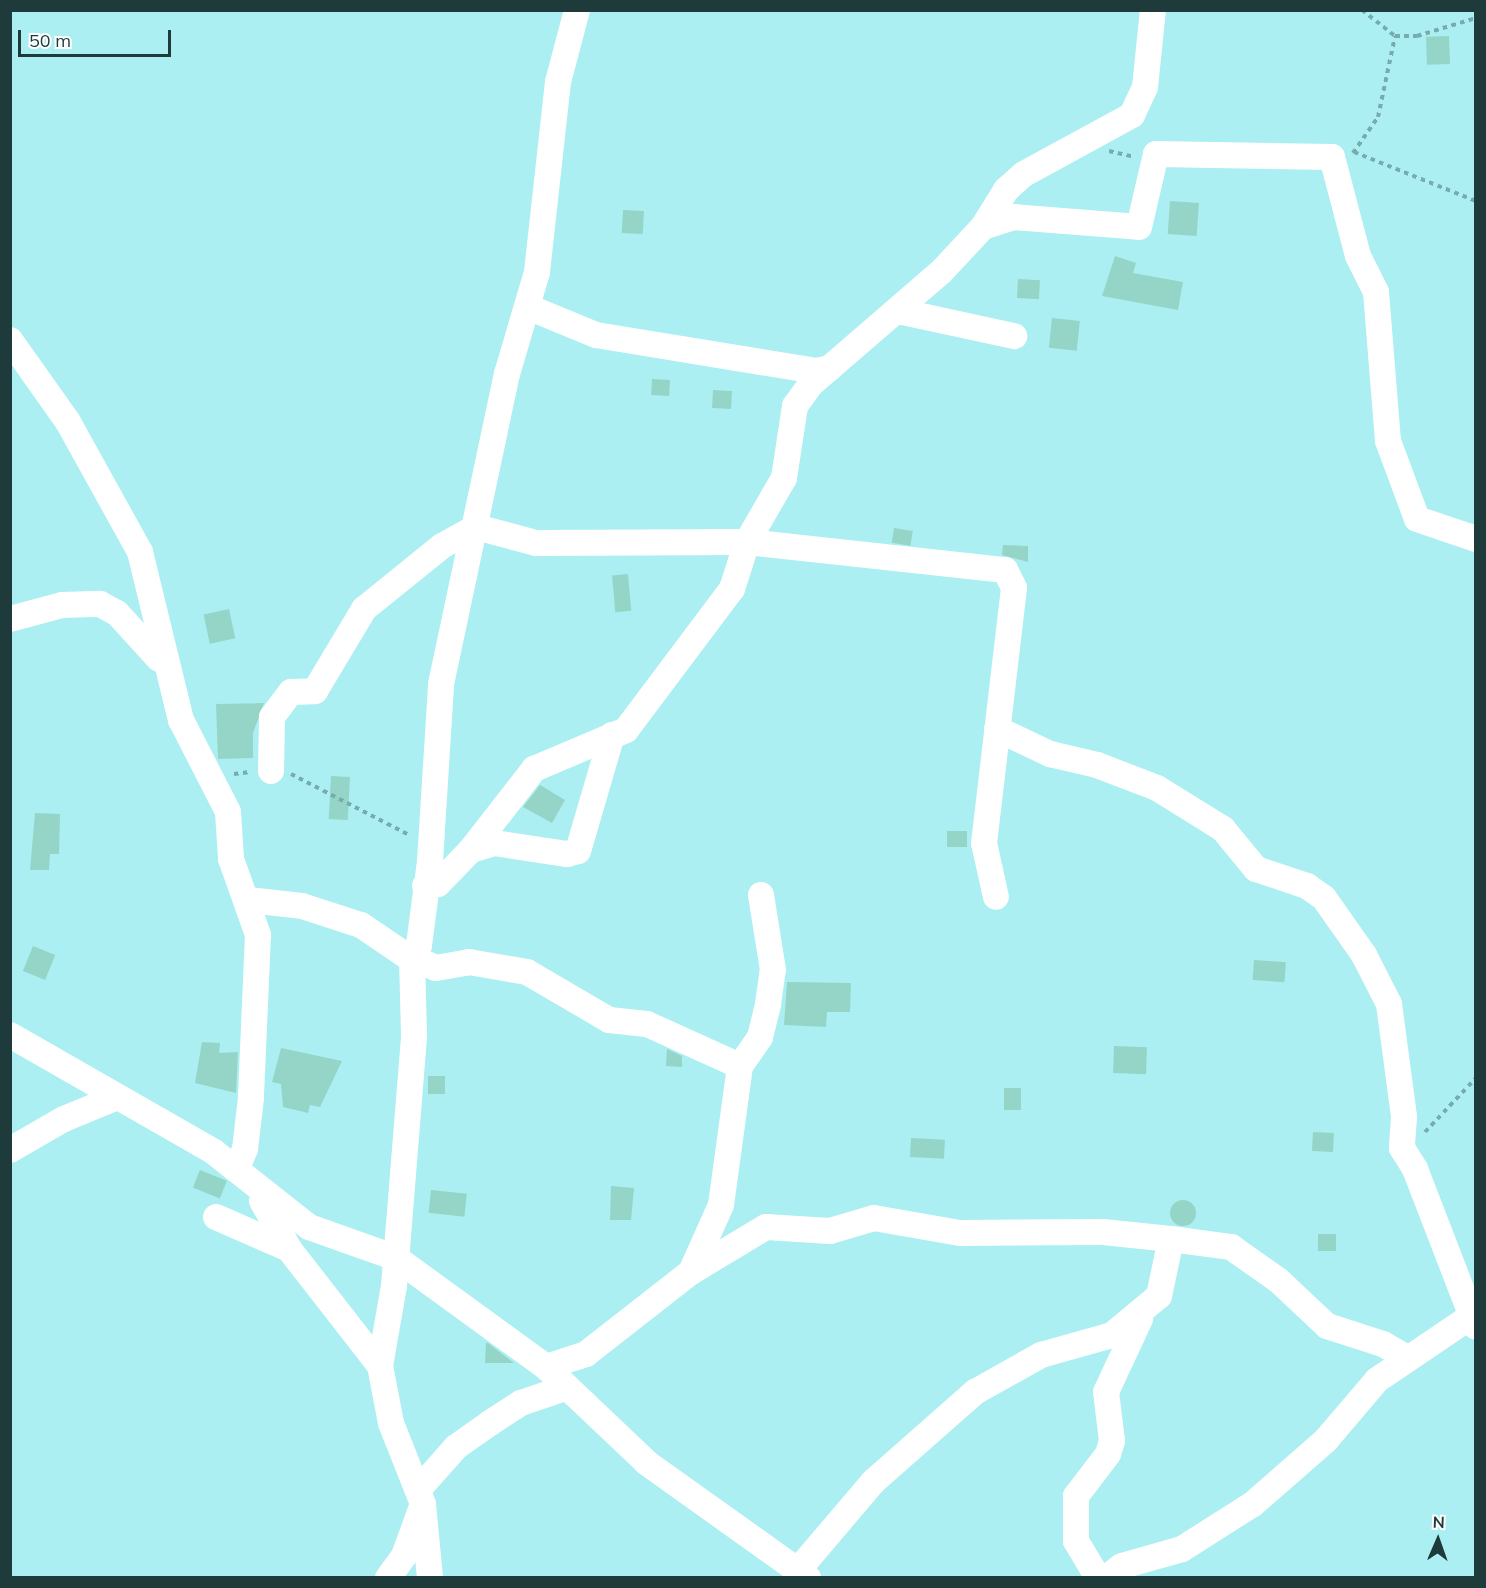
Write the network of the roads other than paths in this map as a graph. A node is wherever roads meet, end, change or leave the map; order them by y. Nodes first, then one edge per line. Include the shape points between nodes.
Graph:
1 (577, 10) edge
2 (1153, 10) edge
3 (983, 227) junction
4 (528, 308) junction
5 (898, 311) junction
6 (1014, 336) dead end
7 (10, 340) edge
8 (830, 368) junction
9 (476, 527) junction
10 (1476, 539) edge
11 (747, 542) junction
12 (10, 619) edge
13 (168, 669) junction
14 (997, 729) junction
15 (612, 735) junction
16 (271, 771) road end
17 (471, 850) junction
18 (425, 886) junction
19 (761, 895) dead end
20 (996, 897) dead end
21 (248, 900) junction
22 (416, 951) junction
23 (10, 1035) edge
24 (740, 1066) junction
25 (117, 1097) junction
26 (10, 1150) edge
27 (237, 1168) junction
28 (257, 1190) junction
29 (216, 1217) dead end
30 (1171, 1239) junction
31 (289, 1250) junction
32 (396, 1258) junction
33 (691, 1272) junction
34 (1148, 1306) junction
35 (1474, 1318) edge
36 (1407, 1358) junction
37 (380, 1366) junction
38 (546, 1366) junction
39 (565, 1388) junction
40 (421, 1497) junction
41 (803, 1573) edge
42 (388, 1578) edge
43 (430, 1578) edge
44 (1098, 1578) edge
45 (1106, 1578) edge

1 - 4 street via 558,82
2 - 3 street via 1144,87 1132,115 1024,174 1006,190
3 - 5 street
3 - 10 street via 1013,217 1139,227 1156,154 1332,157 1358,256 1376,292 1387,370 1388,441 1417,519
4 - 8 street via 596,335 817,371
4 - 9 street via 507,374
5 - 6 street
5 - 8 street
7 - 13 street via 68,422 131,533
8 - 11 street via 795,406 784,478
9 - 11 street via 536,543
9 - 16 street via 442,546 364,609 315,691 291,692 272,717
9 - 18 street via 441,684
11 - 14 street via 1005,570 1014,588
11 - 15 street via 732,589 626,730
12 - 13 street via 62,605 100,604 124,620
13 - 21 street via 194,751 212,775 228,812 235,874
14 - 20 street via 984,843
14 - 35 street via 1050,754 1114,770 1157,788 1223,829 1256,869 1307,886 1324,898 1364,955 1389,1004 1404,1117 1402,1148 1415,1169
15 - 17 street via 534,769
15 - 17 street via 579,851 567,855 494,843
17 - 18 street via 438,884
18 - 22 street
19 - 24 street via 773,970 760,1037
21 - 22 street via 302,906 362,925 408,957
21 - 27 street via 258,935 256,993 250,1108
22 - 24 street via 436,968 470,962 527,972 609,1020 647,1024
22 - 32 street via 414,1035
23 - 25 street
24 - 33 street via 721,1204
25 - 26 street via 64,1119
25 - 27 street
27 - 28 street
28 - 31 street
28 - 32 street via 309,1227
29 - 31 street
30 - 33 street via 1103,1232 960,1233 874,1218 830,1231 766,1227
30 - 34 street via 1164,1286
30 - 36 street via 1231,1247 1278,1280 1326,1326 1383,1344
31 - 37 street
32 - 37 street
32 - 38 street
33 - 38 street via 586,1354
34 - 41 street via 1112,1335 1041,1355 975,1392 874,1481
34 - 44 street via 1106,1392 1112,1440 1108,1454 1076,1496 1076,1541
35 - 36 street
36 - 45 street via 1358,1398 1326,1440 1253,1504 1182,1549 1122,1566
37 - 40 street via 391,1423
38 - 39 street
39 - 40 street via 521,1403 456,1447
39 - 41 street via 647,1463
40 - 42 street via 404,1556
40 - 43 street

